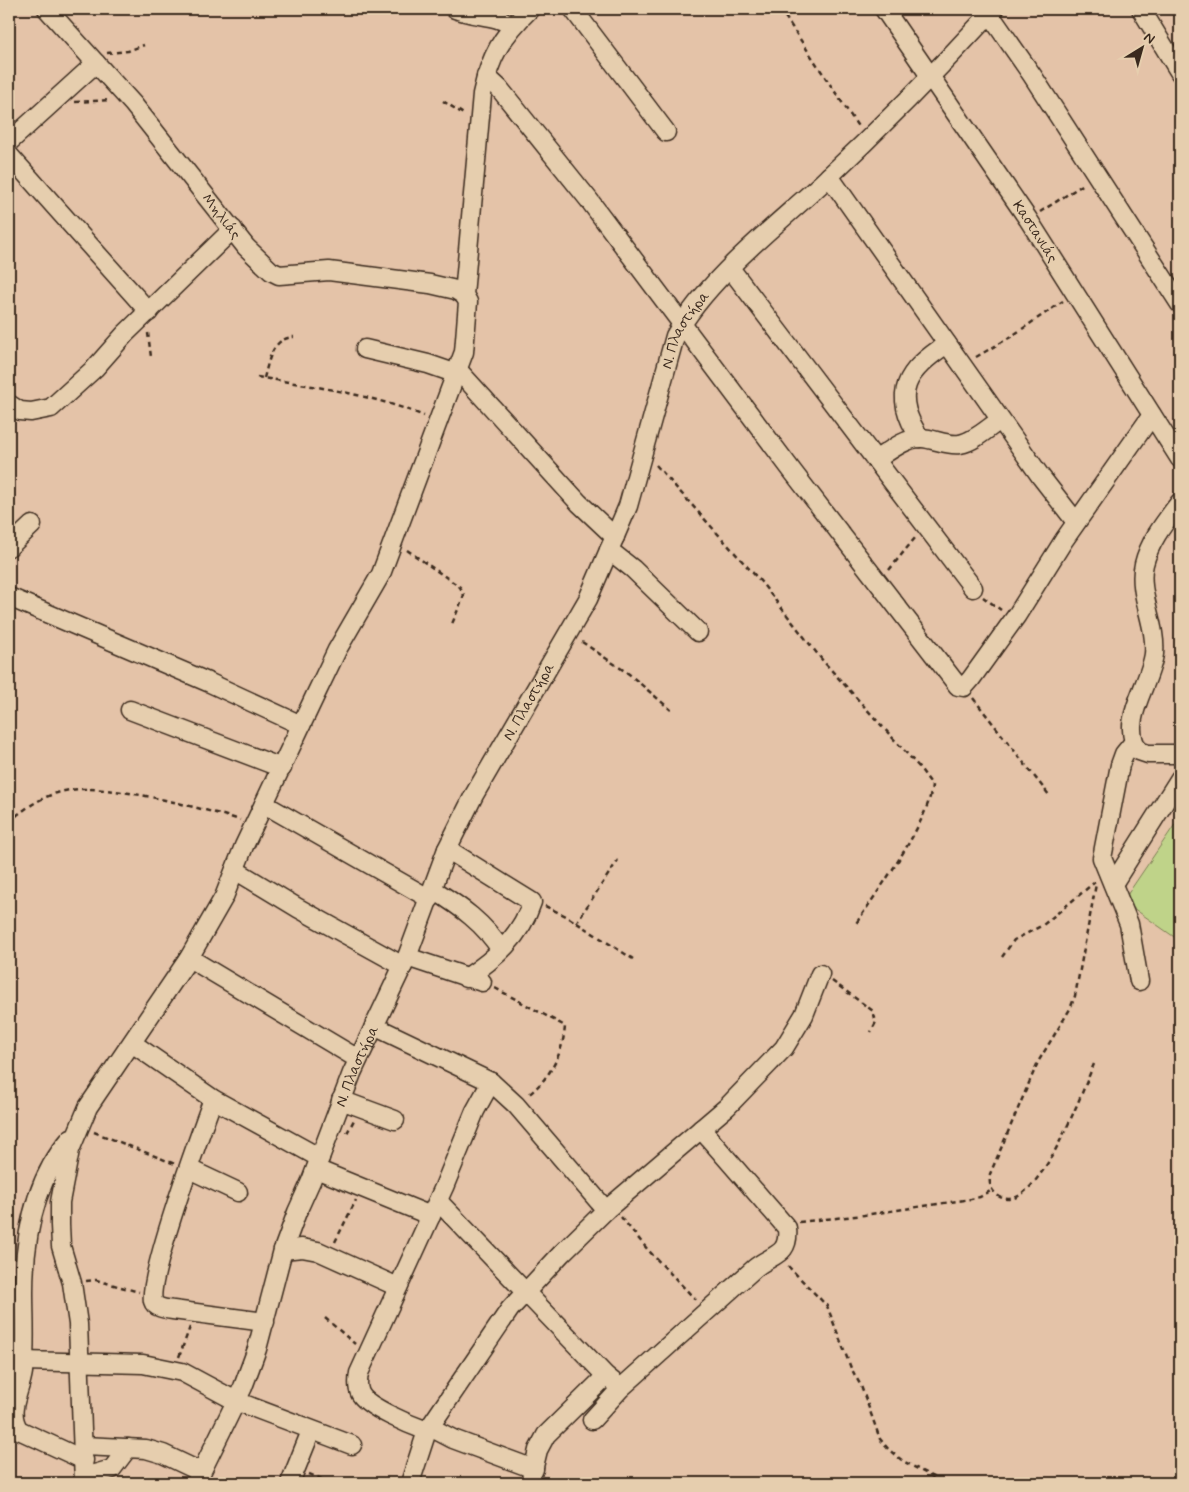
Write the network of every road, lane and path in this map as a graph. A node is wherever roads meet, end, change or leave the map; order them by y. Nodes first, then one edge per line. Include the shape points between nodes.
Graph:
1 (48, 9) edge
2 (455, 9) edge
3 (530, 9) edge
4 (573, 9) edge
5 (780, 9) edge
6 (884, 9) edge
7 (1141, 9) edge
8 (990, 10) edge
9 (513, 26) junction
10 (144, 45) dead end
11 (93, 59) junction
12 (1180, 73) edge
13 (486, 76) junction
14 (929, 77) junction
15 (127, 98) junction
16 (56, 101) junction
17 (442, 101) dead end
18 (480, 128) junction
19 (666, 132) dead end
20 (866, 140) junction
21 (9, 154) edge
22 (1097, 175) junction
23 (829, 176) junction
24 (1028, 219) junction
25 (233, 229) junction
26 (730, 268) junction
27 (1074, 291) junction
28 (464, 294) junction
29 (1180, 304) edge
30 (149, 312) junction
31 (683, 322) junction
32 (294, 337) dead end
33 (947, 344) junction
34 (365, 349) dead end
35 (962, 364) junction
36 (457, 372) junction
37 (257, 377) dead end
38 (264, 378) junction
39 (9, 404) edge
40 (1152, 415) junction
41 (1000, 420) junction
42 (439, 422) junction
43 (920, 438) junction
44 (643, 455) junction
45 (877, 459) junction
46 (1180, 459) edge
47 (1180, 502) edge
48 (1076, 522) junction
49 (32, 525) dead end
50 (926, 525) junction
51 (395, 541) junction
52 (612, 544) junction
53 (9, 547) edge
54 (879, 582) junction
55 (973, 588) joint
56 (9, 597) edge
57 (1014, 619) junction
58 (452, 624) dead end
59 (698, 632) dead end
60 (568, 633) junction
61 (964, 687) junction
62 (130, 710) dead end
63 (671, 710) dead end
64 (301, 725) junction
65 (1133, 743) junction
66 (1180, 754) edge
67 (282, 768) junction
68 (1180, 778) edge
69 (1049, 795) dead end
70 (264, 804) junction
71 (9, 822) edge
72 (254, 824) junction
73 (448, 849) junction
74 (618, 860) dead end
75 (235, 870) junction
76 (1112, 884) junction
77 (432, 895) junction
78 (532, 902) junction
79 (576, 923) junction
80 (856, 925) dead end
81 (501, 950) junction
82 (1002, 957) dead end
83 (189, 958) junction
84 (632, 959) dead end
85 (405, 962) junction
86 (820, 974) joint
87 (474, 980) junction
88 (1139, 981) dead end
89 (374, 1026) junction
90 (871, 1032) dead end
91 (132, 1043) junction
92 (358, 1059) junction
93 (1094, 1064) dead end
94 (491, 1082) junction
95 (213, 1099) junction
96 (342, 1100) junction
97 (516, 1105) junction
98 (363, 1108) junction
99 (394, 1120) dead end
100 (77, 1130) junction
101 (701, 1130) junction
102 (346, 1137) dead end
103 (318, 1164) junction
104 (188, 1169) junction
105 (362, 1189) junction
106 (992, 1190) junction
107 (238, 1192) dead end
108 (435, 1208) junction
109 (606, 1210) junction
110 (783, 1224) junction
111 (284, 1250) junction
112 (330, 1255) junction
113 (778, 1255) junction
114 (72, 1283) junction
115 (398, 1287) junction
116 (525, 1291) junction
117 (153, 1295) junction
118 (708, 1311) junction
119 (195, 1312) junction
120 (325, 1318) dead end
121 (265, 1322) junction
122 (367, 1355) junction
123 (23, 1362) junction
124 (81, 1363) junction
125 (174, 1370) junction
126 (606, 1376) junction
127 (622, 1388) junction
128 (236, 1401) junction
129 (592, 1420) dead end
130 (429, 1429) junction
131 (311, 1431) junction
132 (352, 1445) dead end
133 (128, 1448) junction
134 (84, 1467) edge
135 (293, 1476) edge
136 (532, 1476) edge
137 (198, 1478) edge
138 (332, 1483) edge
139 (410, 1483) edge
140 (944, 1483) edge

1 - 11 street, Μηλιάς
2 - 9 street via 497,17
3 - 9 street
4 - 19 street
5 - 20 path
6 - 14 street, Καστανιάς
7 - 12 street
8 - 14 street, Ν. Πλαστήρα
8 - 22 street
9 - 13 street via 494,52
10 - 11 path
11 - 15 street, Μηλιάς
11 - 16 street
13 - 18 street
13 - 31 street via 500,88
14 - 20 street, Ν. Πλαστήρα
14 - 24 street, Καστανιάς
15 - 16 path via 84,103
15 - 25 street, Μηλιάς
16 - 21 street
17 - 18 path
18 - 28 street
20 - 23 street, Ν. Πλαστήρα
21 - 30 street
22 - 24 path
22 - 29 street
23 - 26 street, Ν. Πλαστήρα
23 - 33 street
24 - 27 street, Καστανιάς
25 - 28 street, Μηλιάς via 265,266 279,275 329,271 430,284
25 - 30 street
26 - 31 street, Ν. Πλαστήρα
26 - 45 street
27 - 35 path via 1009,338
27 - 40 street, Καστανιάς
28 - 36 street via 468,302 466,336
30 - 39 street via 51,408 20,411
31 - 44 street, Ν. Πλαστήρα via 661,384
31 - 54 street
32 - 38 path via 278,342 271,353
33 - 35 street
33 - 43 street via 923,360 906,384 908,412
34 - 36 street
35 - 41 street
36 - 42 street
36 - 52 street via 579,503
37 - 38 path
38 - 42 path via 381,402
40 - 46 street, Καστανιάς
40 - 48 street
41 - 43 street via 961,444
41 - 48 street
42 - 51 street
43 - 45 street
44 - 52 street, Ν. Πλαστήρα via 628,506
44 - 80 path via 672,480 761,582 823,661 932,785 917,829
45 - 50 street
47 - 65 street via 1162,526 1144,566 1144,584 1154,632 1154,655 1133,718
48 - 57 street
49 - 53 street
50 - 54 path
50 - 55 street
51 - 58 path via 460,587 464,595
51 - 64 street via 382,574 337,650
52 - 59 street
52 - 60 street, Ν. Πλαστήρα
54 - 61 street via 958,686
55 - 57 path
56 - 64 street
57 - 61 street
60 - 63 path via 616,664
60 - 73 street, Ν. Πλαστήρα via 474,795
61 - 69 path
62 - 67 street
64 - 67 street
65 - 66 street via 1139,751 1148,754
65 - 76 street via 1120,765 1102,858
67 - 70 street
68 - 76 street
70 - 72 street
70 - 77 street
71 - 72 path via 42,798 70,790 144,796
72 - 75 street
73 - 77 street, Ν. Πλαστήρα
73 - 78 street
74 - 79 path
75 - 83 street via 224,897
75 - 85 street via 298,908
76 - 88 street via 1129,924
77 - 81 street via 473,916
77 - 85 street, Ν. Πλαστήρα
78 - 79 path
78 - 81 street via 520,930
79 - 84 path
81 - 87 street
82 - 106 path via 1014,940 1043,925 1097,880 1075,996 1038,1062 996,1155 990,1174
83 - 91 street
83 - 92 street
85 - 87 street
85 - 89 street, Ν. Πλαστήρα
86 - 90 path via 873,1011 876,1022
86 - 101 street via 804,1015 784,1048
87 - 97 path via 565,1026 559,1056 549,1075
89 - 92 street, Ν. Πλαστήρα
89 - 94 street
91 - 95 street
91 - 100 street via 88,1107
92 - 96 street, Ν. Πλαστήρα
93 - 106 path via 1070,1122 1035,1182 1023,1194 1010,1198
94 - 97 street
94 - 108 street via 474,1111
95 - 103 street
95 - 104 street
96 - 98 street
96 - 103 street, Ν. Πλαστήρα
97 - 109 street
98 - 99 street
98 - 102 path
100 - 104 path
100 - 114 street via 60,1202 61,1246
100 - 123 street via 41,1186 29,1226
101 - 109 street
101 - 110 street
103 - 105 street
103 - 111 street, Ν. Πλαστήρα
104 - 107 street
104 - 117 street
105 - 108 street
105 - 112 path
106 - 110 path via 971,1200
108 - 115 street
108 - 116 street
109 - 116 street
109 - 118 path via 619,1216
110 - 113 street via 788,1238
111 - 112 street via 302,1248
111 - 121 street, Ν. Πλαστήρα
112 - 115 street
113 - 118 street via 767,1258
113 - 140 path via 827,1306 880,1439 903,1461
114 - 117 path via 96,1280
114 - 124 street
115 - 122 street
116 - 126 street
116 - 130 street
117 - 119 street via 155,1304 162,1308
118 - 127 street
119 - 121 street
119 - 125 path
120 - 122 path
121 - 128 street, Ν. Πλαστήρα
122 - 130 street via 359,1373 360,1393 366,1401 390,1415
123 - 124 street
123 - 134 street via 12,1412 14,1422 19,1430
124 - 125 street via 143,1364
124 - 134 street
125 - 128 street via 200,1380
126 - 127 street
126 - 136 street via 546,1435 538,1450
127 - 129 street
128 - 131 street
128 - 137 street, Ν. Πλαστήρα
130 - 136 street
130 - 139 street
131 - 132 street
131 - 135 street
133 - 134 street
133 - 134 street via 112,1469
133 - 137 street via 164,1454
135 - 138 path

